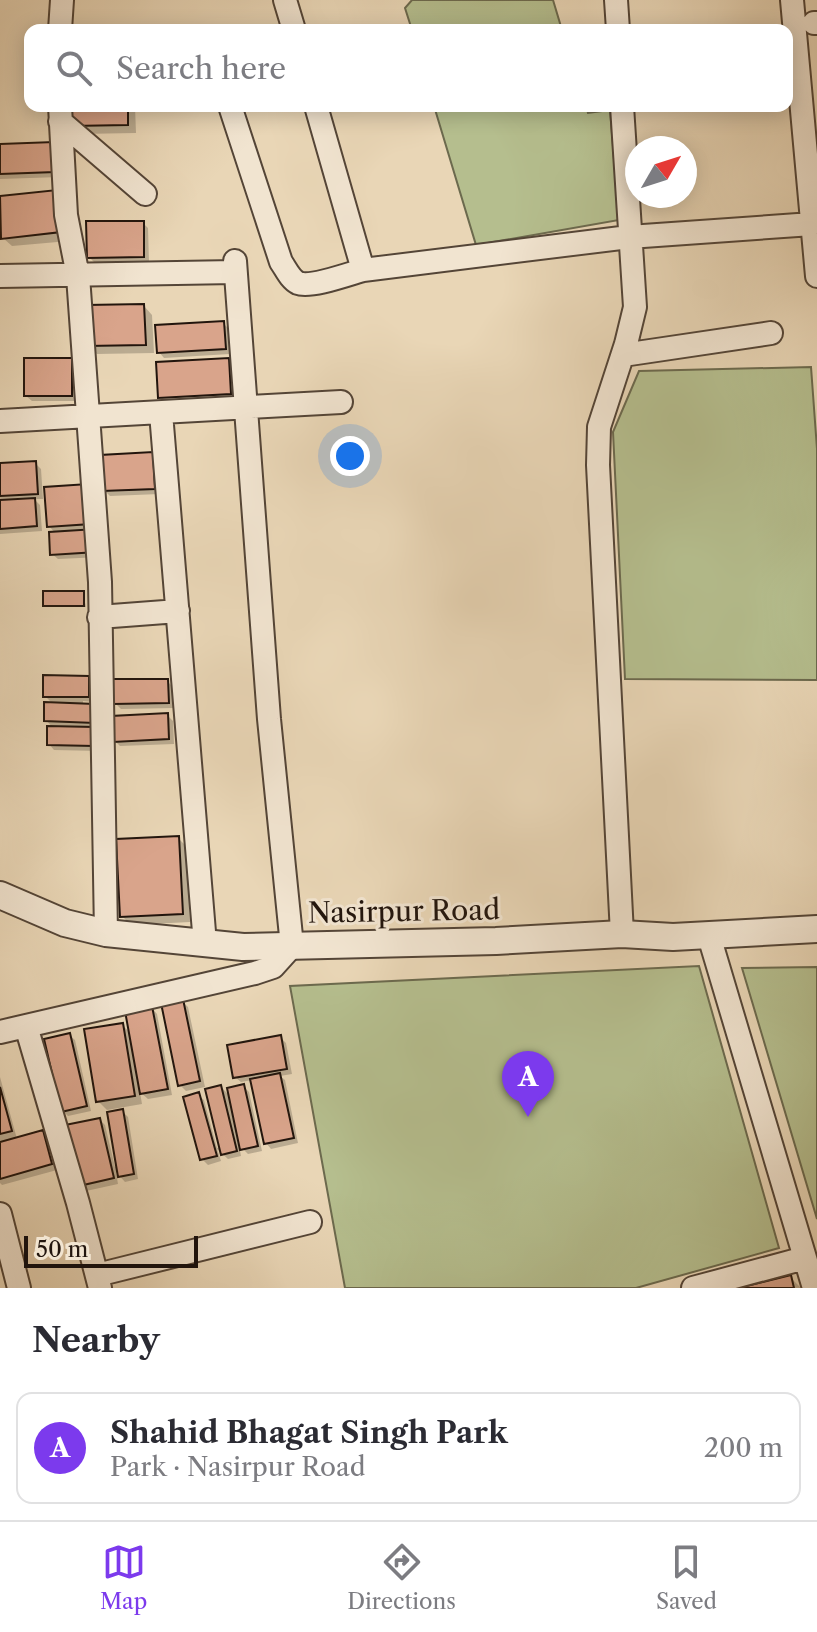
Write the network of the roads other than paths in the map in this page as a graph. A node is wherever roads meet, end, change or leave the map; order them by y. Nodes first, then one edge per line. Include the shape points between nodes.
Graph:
1 (62, 0) edge
2 (285, 0) edge
3 (616, 0) edge
4 (792, 0) edge
5 (60, 24) edge
6 (292, 24) edge
7 (618, 24) edge
8 (232, 112) edge
9 (318, 112) edge
10 (622, 112) edge
11 (60, 113) edge
12 (145, 194) dead end
13 (812, 224) junction
14 (629, 237) junction
15 (816, 249) edge
16 (363, 270) junction
17 (0, 276) edge
18 (78, 276) junction
19 (817, 276) edge
20 (771, 333) dead end
21 (623, 355) junction
22 (341, 402) dead end
23 (246, 408) junction
24 (161, 413) junction
25 (87, 418) junction
26 (0, 421) edge
27 (178, 611) junction
28 (99, 617) junction
29 (0, 895) edge
30 (817, 929) edge
31 (106, 933) junction
32 (622, 934) junction
33 (709, 936) junction
34 (205, 944) junction
35 (292, 946) junction
36 (26, 1026) junction
37 (0, 1032) edge
38 (0, 1214) edge
39 (310, 1222) dead end
40 (805, 1258) junction
41 (98, 1282) edge
42 (19, 1288) edge
43 (693, 1288) edge
44 (814, 1288) edge

1 - 5 street
2 - 6 street
3 - 7 street
4 - 13 street
8 - 16 street via 288,274 307,285
9 - 16 street
10 - 14 street
11 - 12 street
11 - 18 street via 66,215
13 - 14 street
13 - 15 street
14 - 16 street
14 - 21 street via 635,307
15 - 19 street
17 - 18 street
18 - 23 street via 235,267
18 - 25 street
20 - 21 street
21 - 32 street via 599,427 598,453
22 - 23 street
23 - 24 street
23 - 35 street
24 - 25 street
24 - 27 street
25 - 26 street
25 - 28 street
27 - 28 street
27 - 34 street
28 - 31 street
29 - 31 street, Nasirpur Road via 65,923
30 - 33 street, Nasirpur Road
31 - 34 street, Nasirpur Road
32 - 33 street, Nasirpur Road
32 - 35 street, Nasirpur Road
33 - 40 street
34 - 35 street, Nasirpur Road
35 - 36 street via 273,967 255,973
36 - 37 street
36 - 41 street
38 - 42 street
39 - 41 street
40 - 43 street
40 - 44 street

